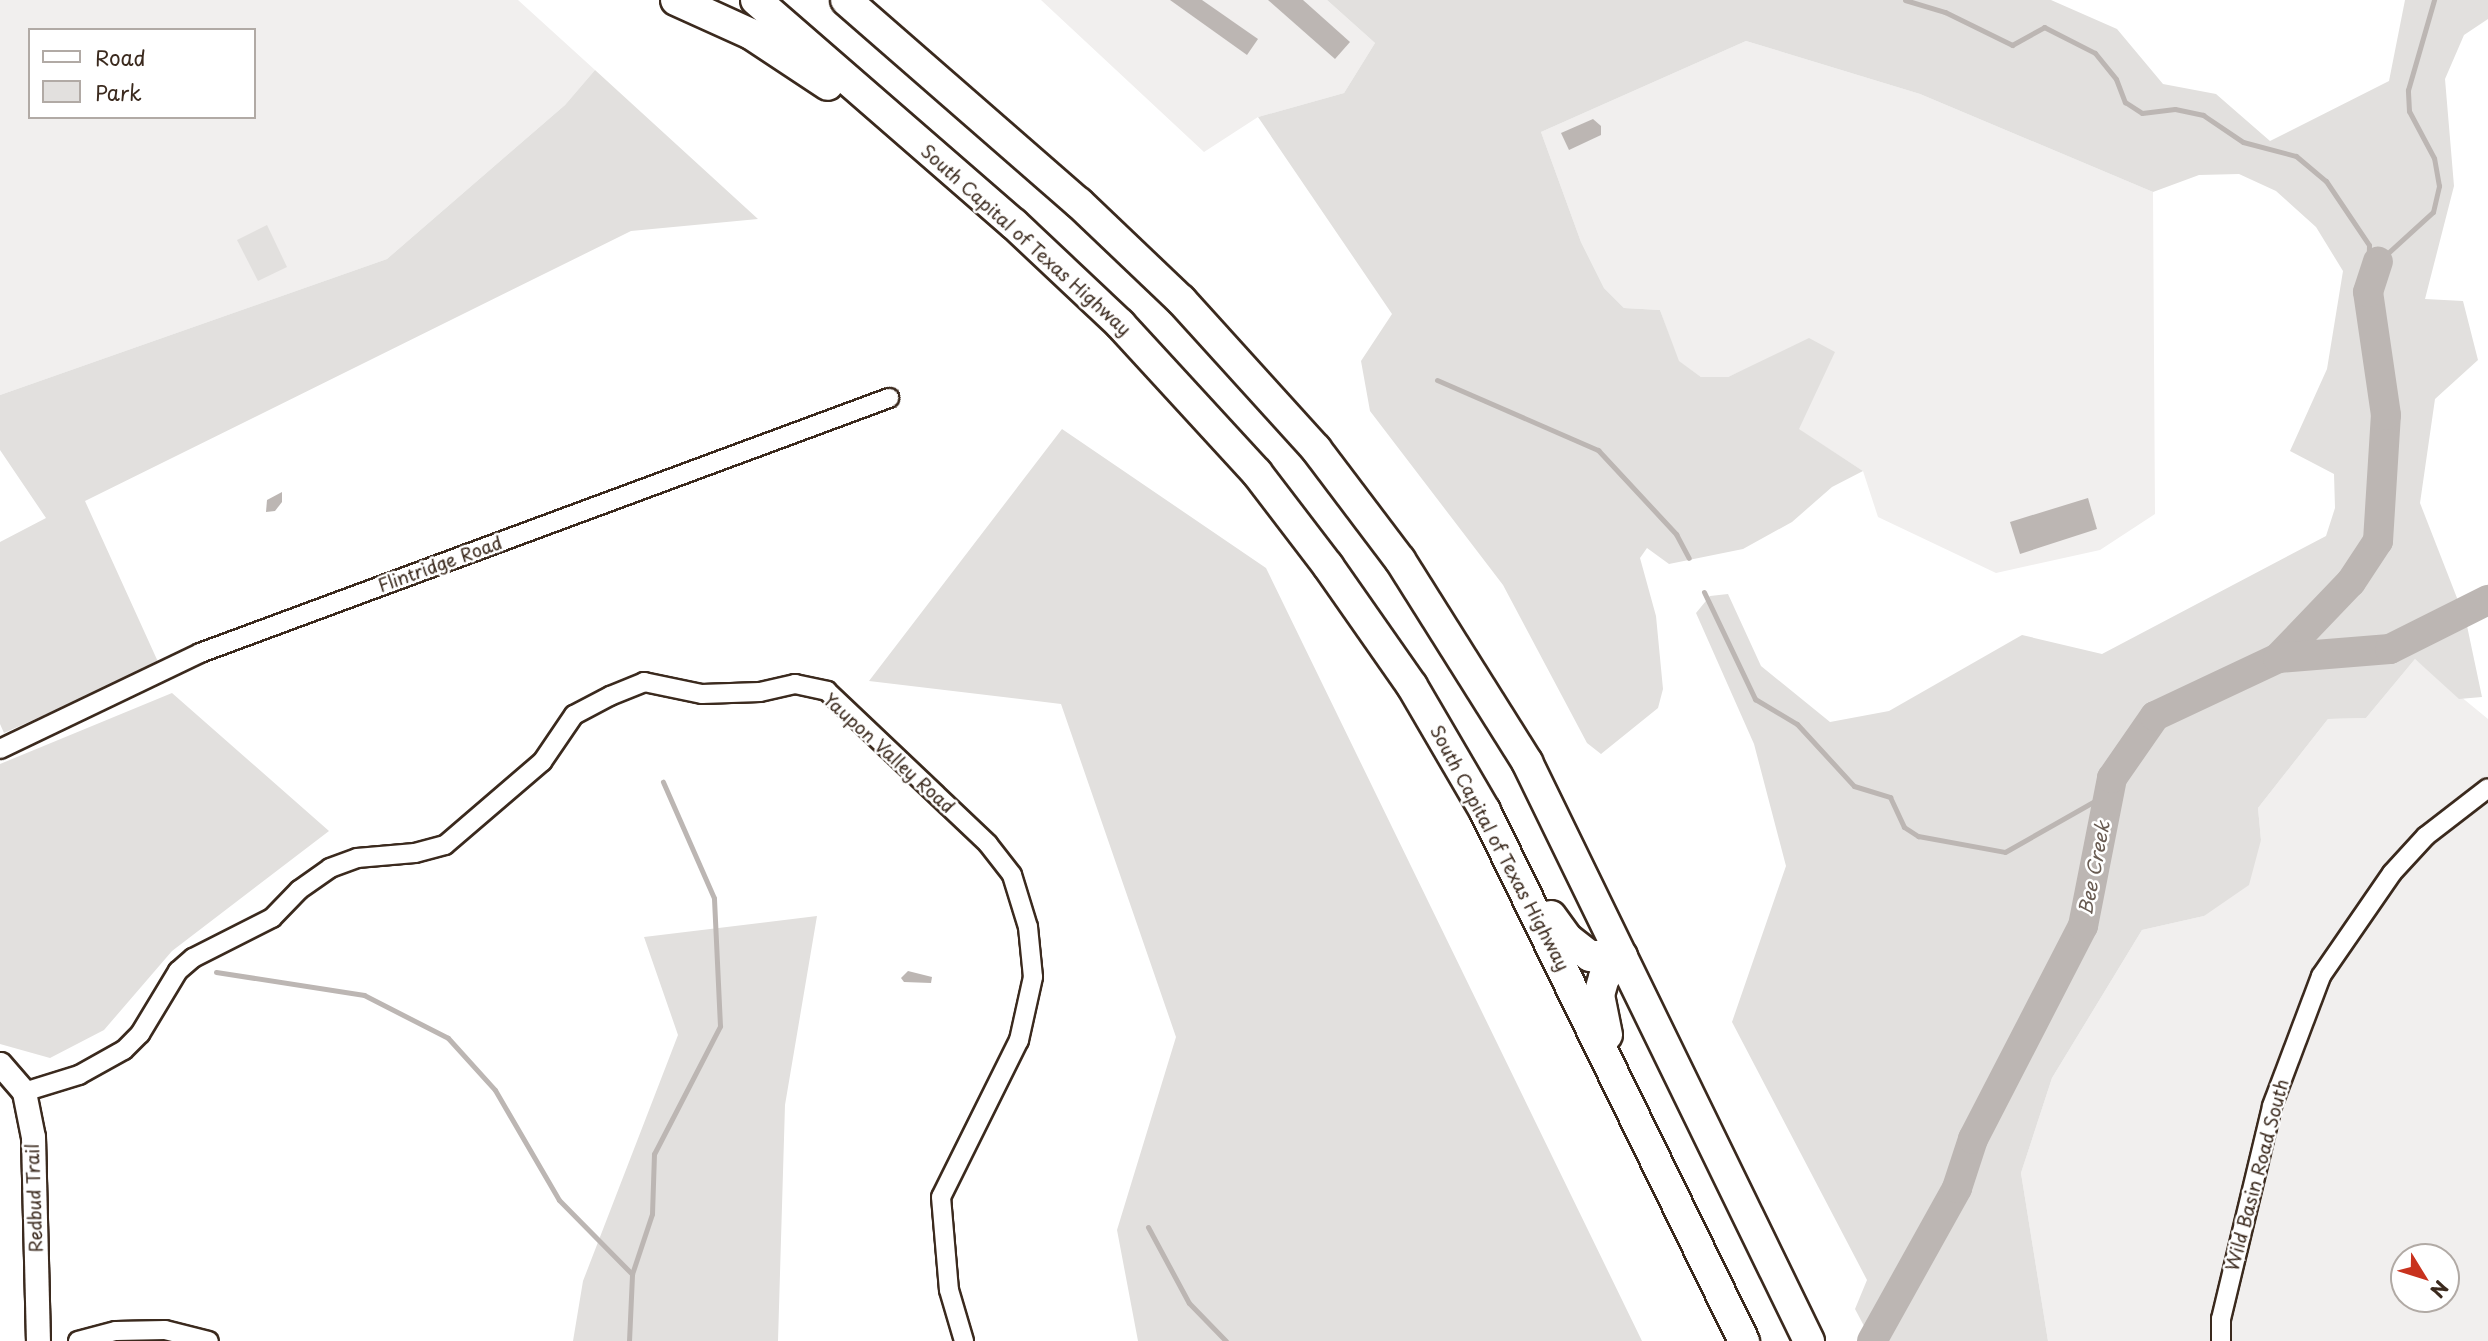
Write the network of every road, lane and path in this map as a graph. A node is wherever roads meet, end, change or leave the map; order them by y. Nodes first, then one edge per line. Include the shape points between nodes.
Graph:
1 (676, 0) edge
2 (756, 0) edge
3 (846, 0) edge
4 (867, 0) edge
5 (994, 128) junction
6 (1014, 224) junction
7 (889, 398) dead end
8 (0, 750) edge
9 (2488, 788) edge
10 (1498, 837) junction
11 (1622, 956) junction
12 (0, 1064) edge
13 (1619, 1084) junction
14 (24, 1092) junction
15 (38, 1341) edge
16 (78, 1341) edge
17 (209, 1341) edge
18 (964, 1341) edge
19 (1744, 1341) edge
20 (1809, 1341) edge
21 (2221, 1341) edge

1 - 6 highway via 729,22 791,59
2 - 6 highway, South Capital of Texas Highway
3 - 5 highway
4 - 5 highway
5 - 11 highway via 1195,314 1359,503 1439,618 1512,736
6 - 10 highway, South Capital of Texas Highway via 1139,344 1281,503 1406,678
7 - 8 street, Flintridge Road via 200,653
9 - 21 street, Wild Basin Road South via 2426,836 2392,873 2321,976 2272,1106 2221,1319
10 - 11 highway via 1568,939 1598,958
10 - 13 highway, South Capital of Texas Highway
11 - 13 highway via 1604,978 1599,995
11 - 20 highway
12 - 14 street, Redbud Trail
13 - 19 highway, South Capital of Texas Highway
14 - 15 street, Redbud Trail via 33,1137
14 - 18 street, Yaupon Valley Road via 79,1075 124,1050 140,1034 178,971 193,958 272,918 299,890 330,868 357,858 415,853 444,845 542,762 574,715 610,695 644,682 702,694 760,692 795,684 827,691 988,844 1012,875 1028,927 1033,977 1019,1040 941,1196 949,1290
16 - 17 street via 116,1331 166,1330

